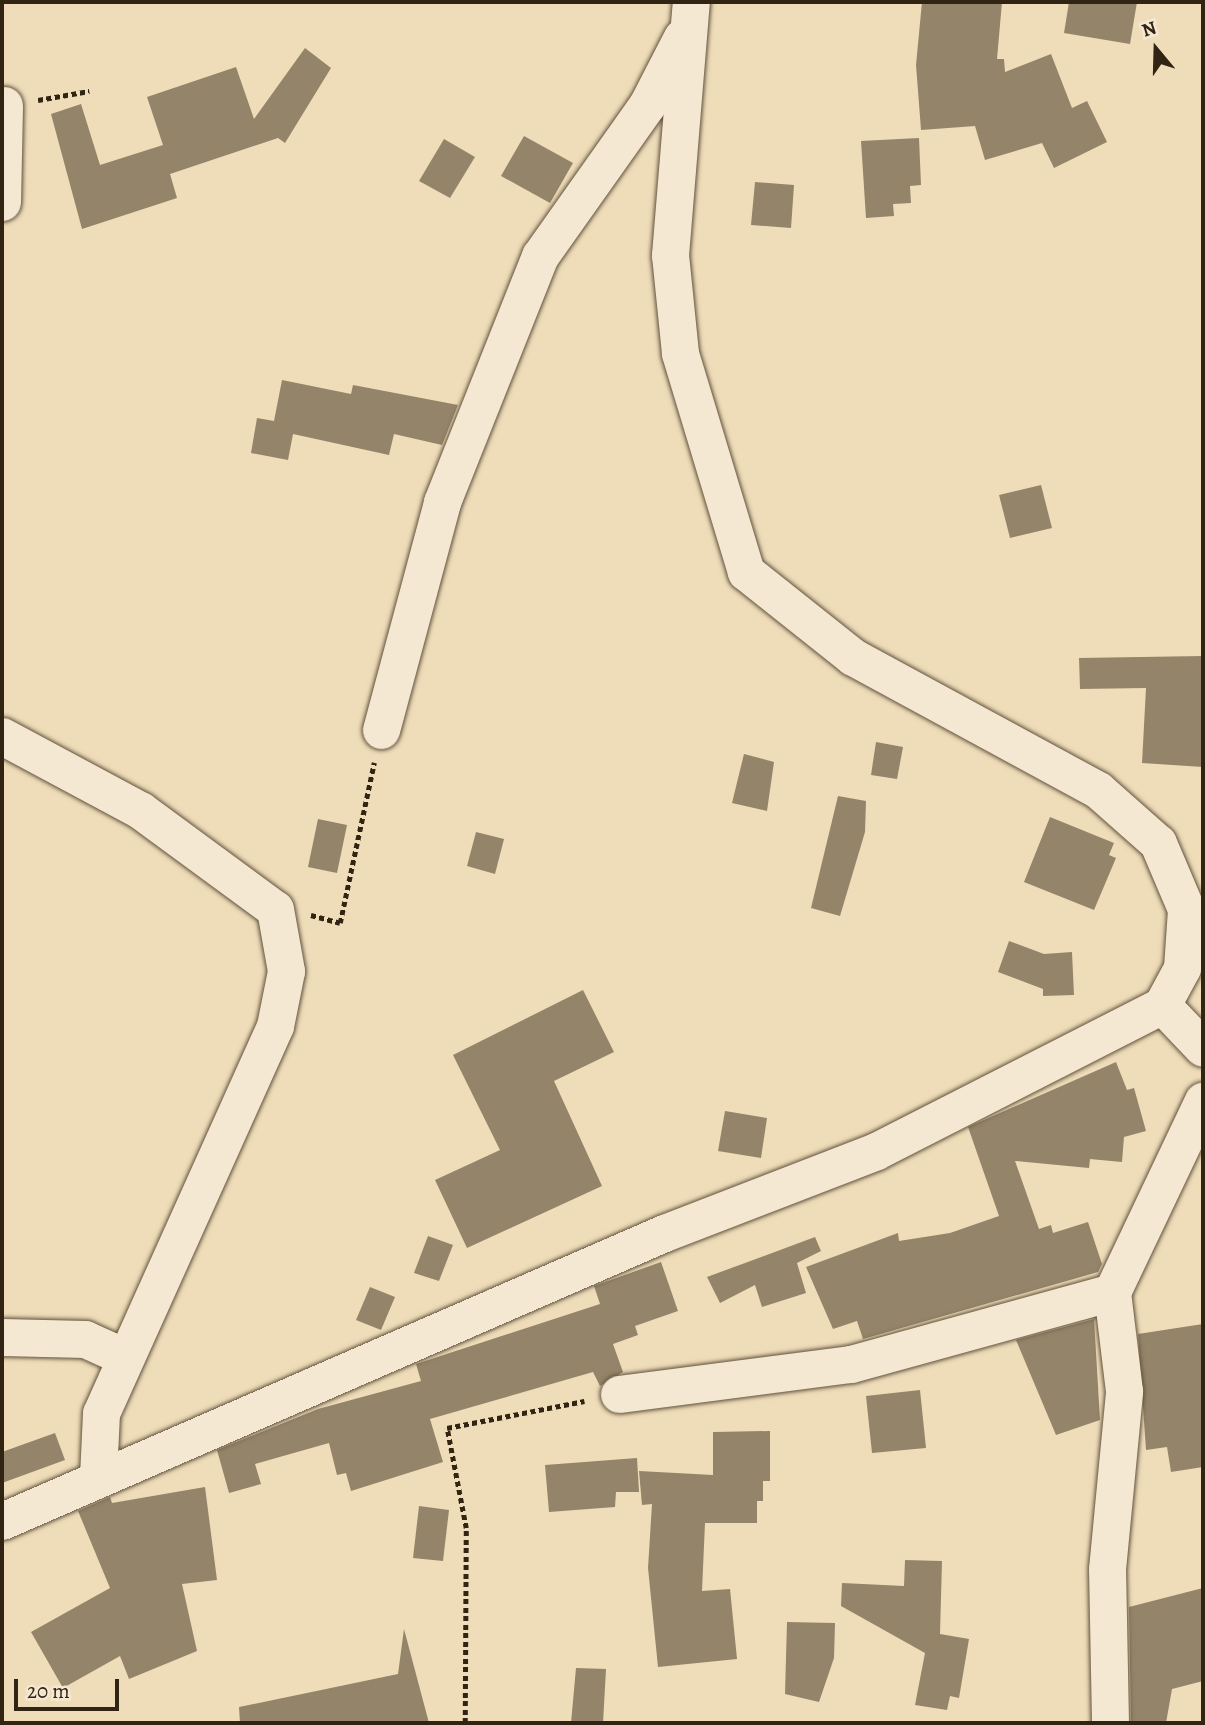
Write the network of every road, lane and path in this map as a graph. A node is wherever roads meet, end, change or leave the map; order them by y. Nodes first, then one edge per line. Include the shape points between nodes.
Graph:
1 (691, 12) edge
2 (89, 91) dead end
3 (4, 105) joint
4 (2, 202) edge
5 (381, 730) joint
6 (2, 736) edge
7 (1195, 948) edge
8 (286, 971) junction
9 (1163, 1004) junction
10 (1203, 1048) edge
11 (1203, 1100) edge
12 (1112, 1292) junction
13 (2, 1337) edge
14 (125, 1357) junction
15 (619, 1394) joint
16 (98, 1477) junction
17 (2, 1521) edge
18 (465, 1723) edge
19 (1110, 1723) edge

1 - 5 street via 647,104 540,256 442,502
1 - 7 street via 670,255 680,353 746,572 853,657 1098,789 1158,843 1186,909
2 - 3 path
3 - 4 street
5 - 8 path via 340,923 307,914
6 - 8 street via 140,810 275,909
7 - 9 street
8 - 14 street via 275,1026
9 - 10 street
9 - 16 street via 876,1151 664,1233
11 - 12 street
12 - 15 street via 851,1364
12 - 19 street via 1124,1391 1107,1569
13 - 14 street via 85,1339
14 - 16 street via 100,1413
15 - 18 path via 447,1428 466,1528
16 - 17 street

